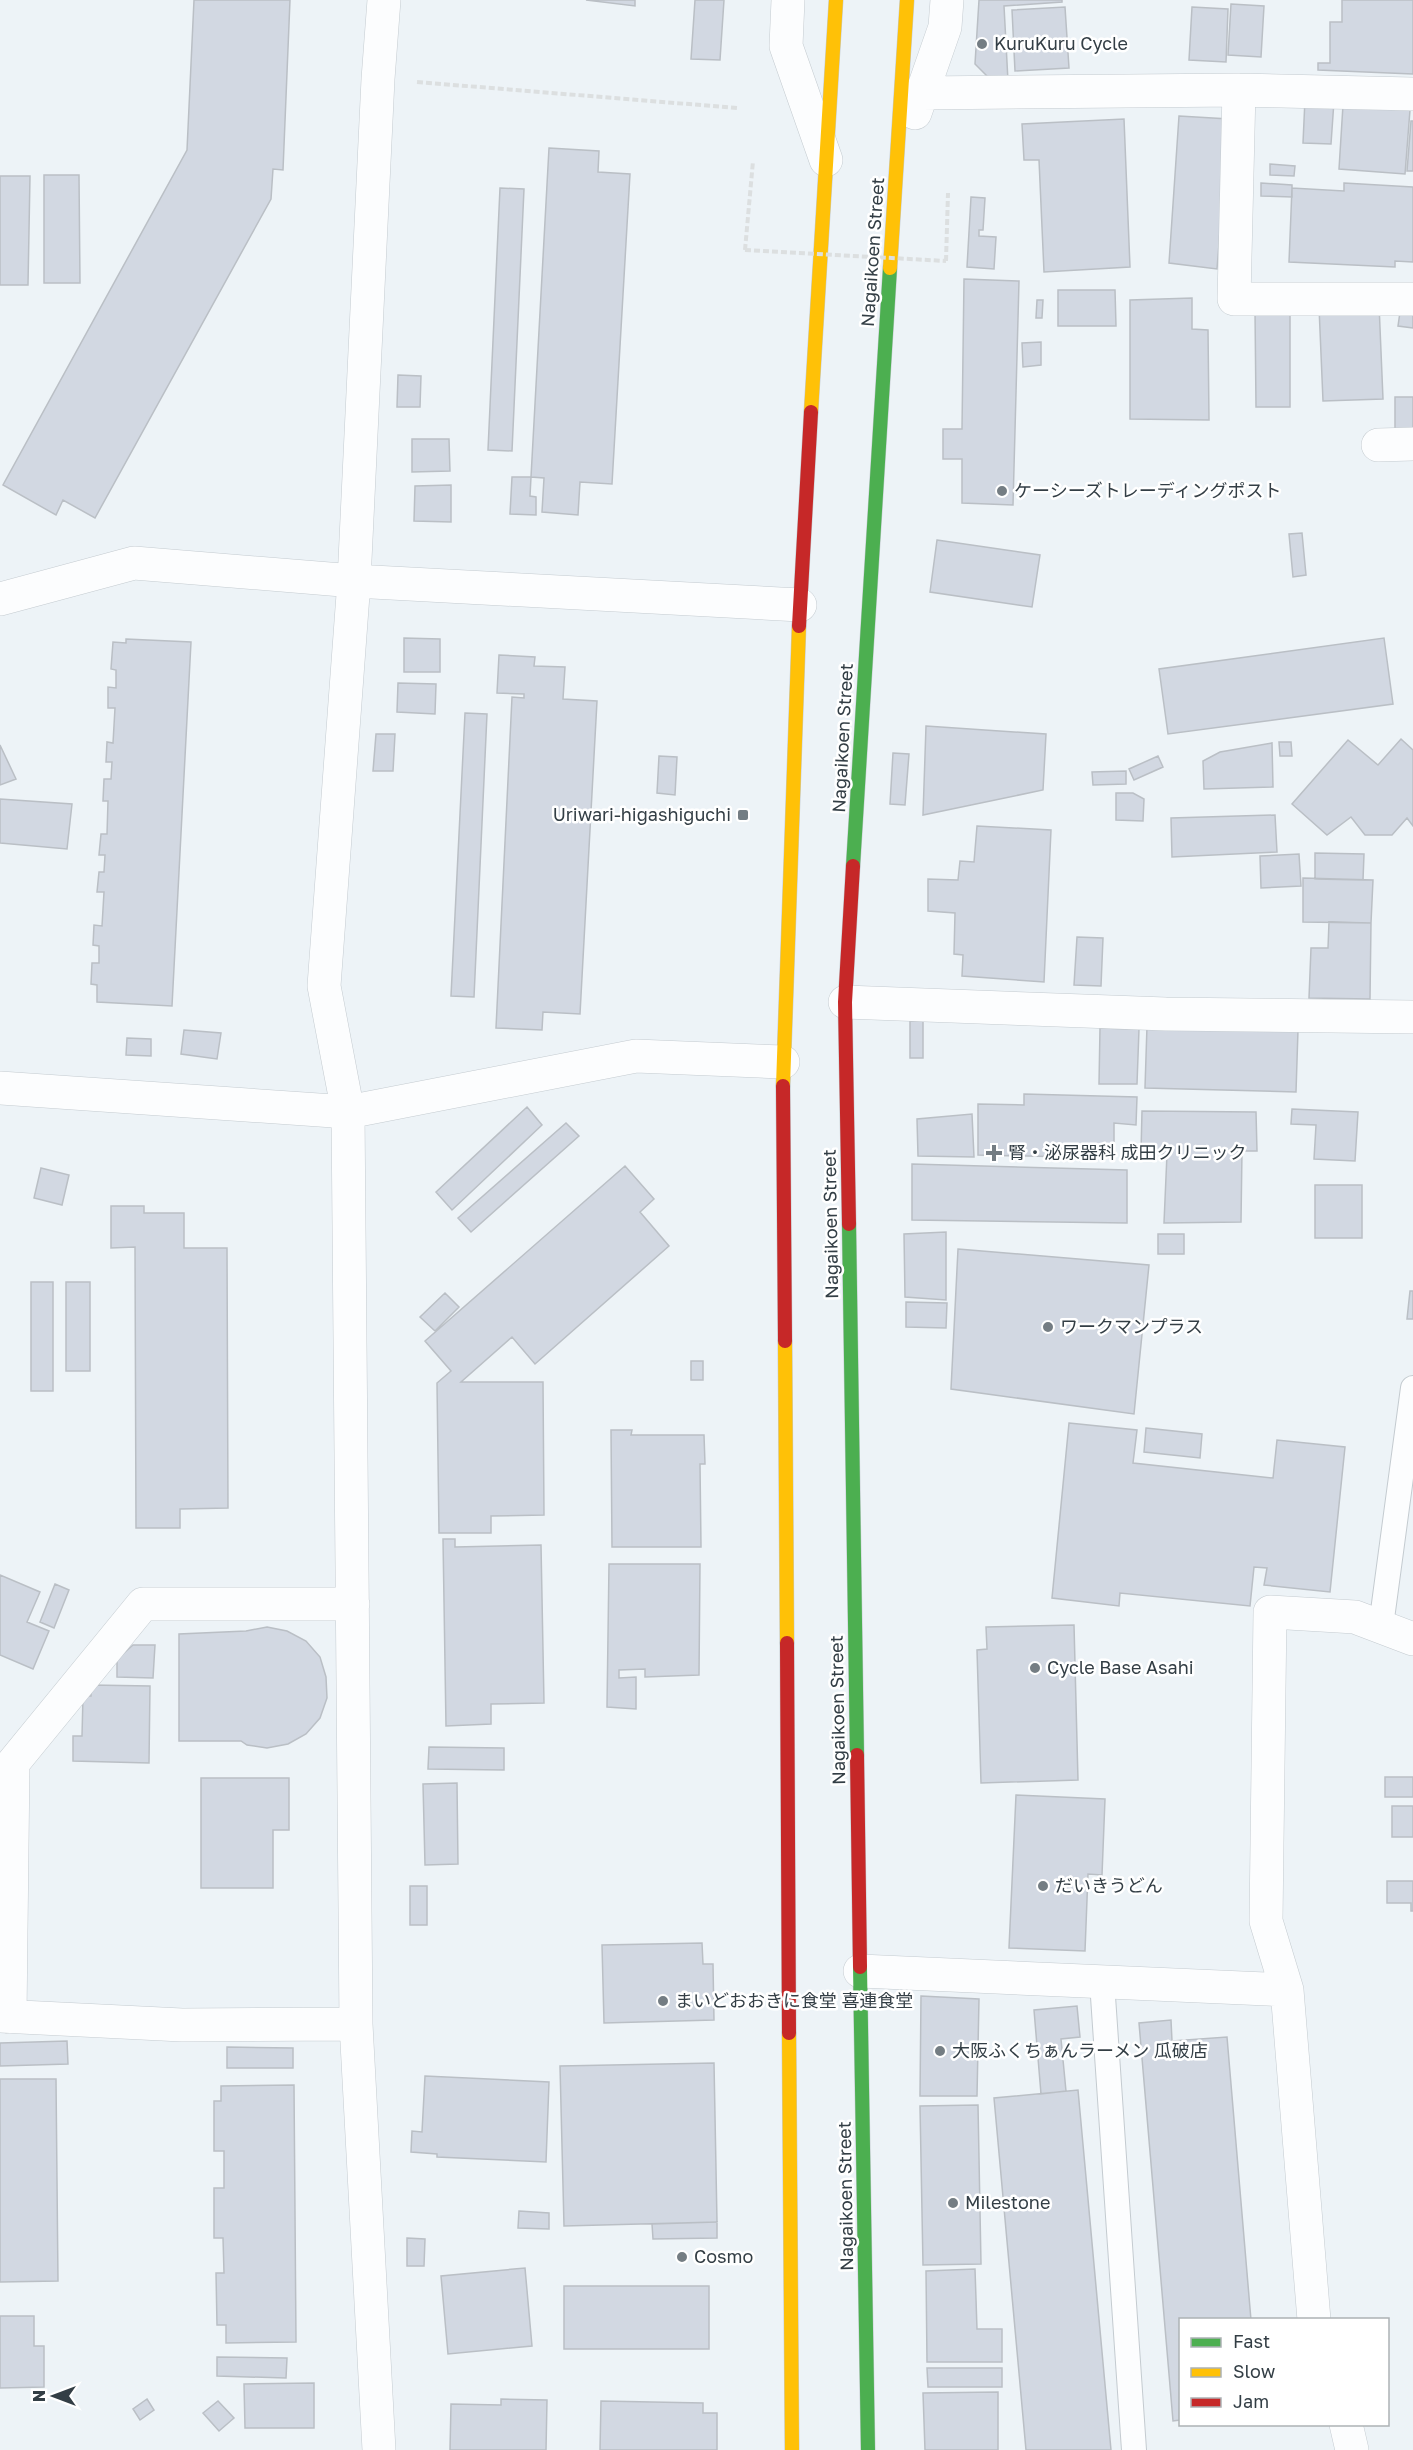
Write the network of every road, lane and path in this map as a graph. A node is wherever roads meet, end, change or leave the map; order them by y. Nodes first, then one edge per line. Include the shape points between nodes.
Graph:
1 (384, 0) edge
2 (788, 0) edge
3 (836, 0) edge
4 (907, 0) edge
5 (947, 0) edge
6 (378, 79) junction
7 (1239, 90) junction
8 (922, 93) junction
9 (1413, 94) edge
10 (737, 108) dead end
11 (826, 160) junction
12 (753, 161) dead end
13 (896, 168) junction
14 (948, 193) dead end
15 (1413, 299) edge
16 (1413, 444) edge
17 (1378, 445) dead end
18 (354, 581) junction
19 (0, 599) edge
20 (800, 605) junction
21 (845, 1002) junction
22 (1413, 1017) edge
23 (783, 1062) junction
24 (0, 1088) edge
25 (348, 1112) junction
26 (1413, 1388) edge
27 (353, 1604) junction
28 (1381, 1626) junction
29 (1413, 1639) edge
30 (860, 1971) junction
31 (1102, 1982) junction
32 (1287, 1990) junction
33 (5, 2016) edge
34 (357, 2024) junction
35 (1314, 2318) edge
36 (1346, 2426) edge
37 (379, 2450) edge
38 (792, 2450) edge
39 (868, 2450) edge
40 (1134, 2450) edge
41 (1352, 2450) edge

1 - 6 street
2 - 11 street via 786,46
3 - 11 main road
4 - 13 main road, Nagaikoen Street
5 - 8 street via 945,27
6 - 10 path
6 - 18 street
7 - 8 street
7 - 9 street
7 - 15 street via 1234,299
8 - 13 street
11 - 20 main road
12 - 14 path, bridge via 745,250 946,261
13 - 21 main road, Nagaikoen Street
16 - 17 street
18 - 19 street via 134,563
18 - 20 street
18 - 25 street via 324,986
20 - 23 main road
21 - 22 street via 1166,1014
21 - 30 main road, Nagaikoen Street
23 - 25 street via 636,1056
23 - 38 main road
24 - 25 street
25 - 27 street
26 - 28 lane
27 - 33 street via 143,1604 13,1763
27 - 34 street
28 - 29 street
28 - 32 street via 1355,1617 1270,1612 1266,1921
30 - 31 street
30 - 39 main road, Nagaikoen Street
31 - 32 street
31 - 40 lane
32 - 35 street
33 - 34 street via 182,2025
34 - 37 street
36 - 41 street

